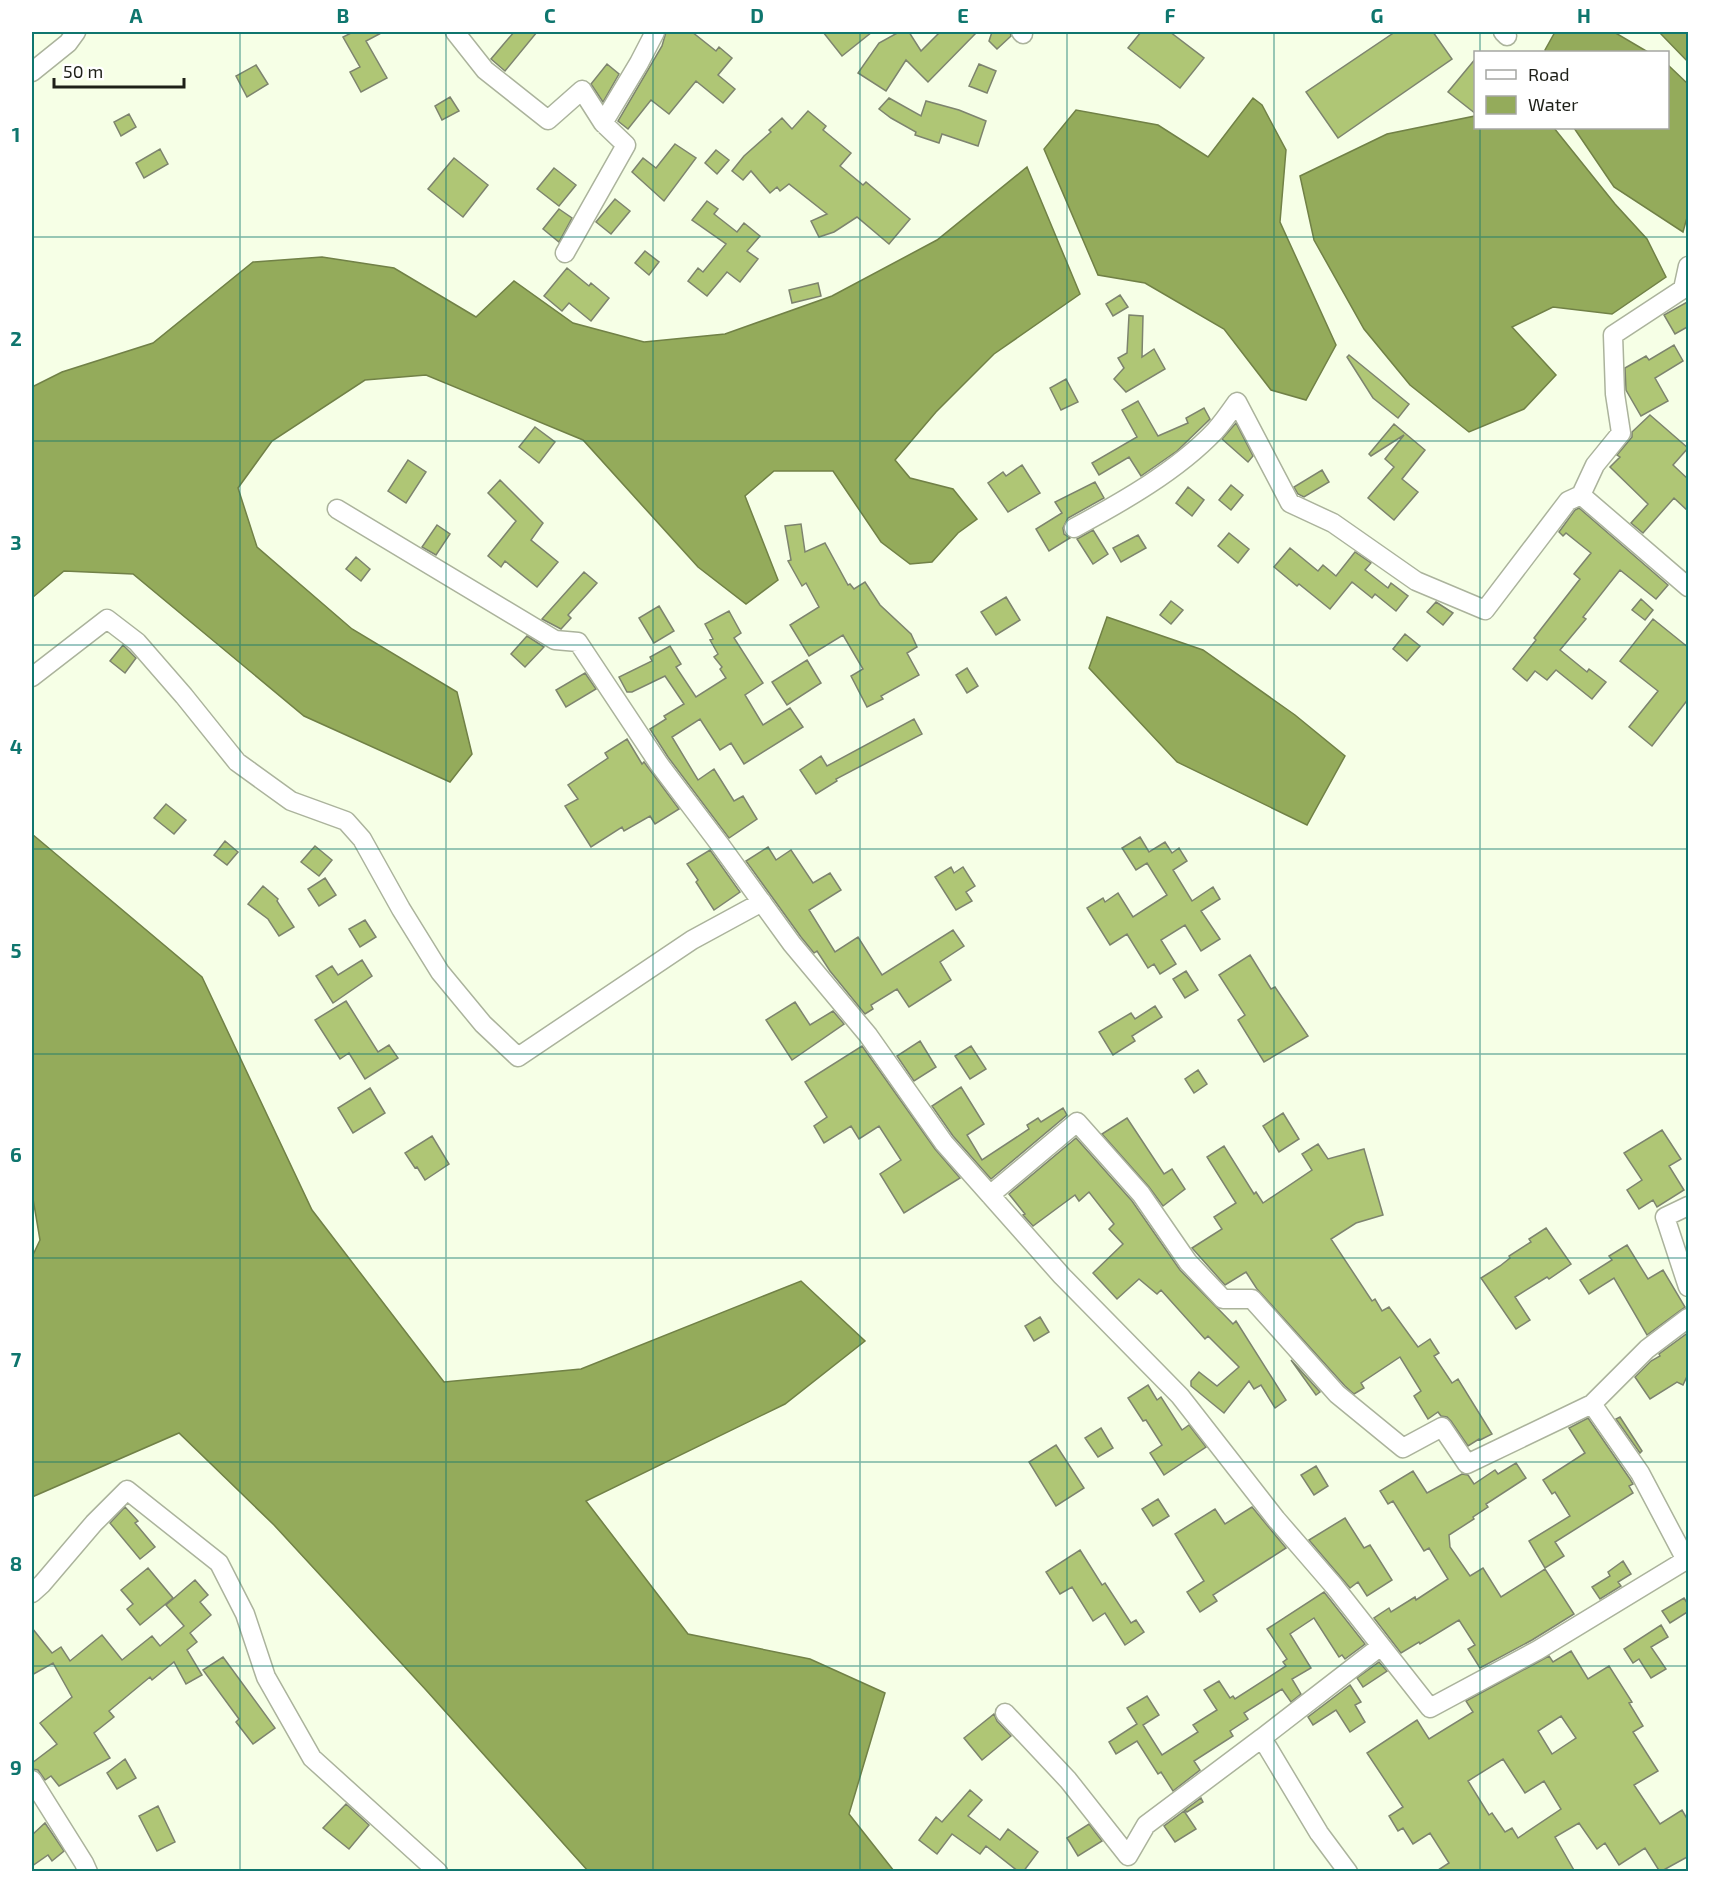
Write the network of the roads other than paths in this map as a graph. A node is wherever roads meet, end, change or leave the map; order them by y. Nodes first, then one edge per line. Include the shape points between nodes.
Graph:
1 (76, 32) edge
2 (455, 32) edge
3 (655, 32) edge
4 (32, 72) edge
5 (603, 123) junction
6 (565, 253) dead end
7 (1689, 266) edge
8 (1581, 495) junction
9 (337, 509) dead end
10 (1074, 528) dead end
11 (1689, 587) edge
12 (32, 677) edge
13 (762, 902) junction
14 (990, 1195) junction
15 (1689, 1206) edge
16 (1689, 1287) edge
17 (1689, 1318) edge
18 (1592, 1404) junction
19 (1688, 1560) edge
20 (32, 1593) edge
21 (1381, 1646) junction
22 (1005, 1713) dead end
23 (1262, 1738) junction
24 (32, 1780) edge
25 (87, 1872) edge
26 (438, 1872) edge
27 (1348, 1872) edge

1 - 4 street
2 - 5 street via 486,70 548,120 582,90
3 - 5 street
5 - 6 street via 626,145
7 - 8 street via 1683,289 1613,335 1621,433 1595,465
8 - 10 street via 1568,501 1485,610 1416,581 1333,523 1290,502 1237,402 1215,431 1183,459
8 - 11 street
9 - 13 street via 555,640 578,642 659,764
12 - 13 street via 107,619 137,642 237,762 291,801 346,821 362,838 440,972 518,1057 692,940
13 - 14 street via 868,1035 944,1143
14 - 18 street via 1077,1122 1141,1194 1188,1262 1223,1299 1252,1299 1337,1394 1403,1448 1442,1427 1467,1464
14 - 21 street via 1062,1276 1180,1396 1275,1519
15 - 16 street via 1665,1217
17 - 18 street via 1647,1349
18 - 19 street via 1640,1473
19 - 21 street via 1538,1650 1430,1708
20 - 26 street via 128,1490 219,1563 245,1614 266,1677 312,1758
21 - 23 street
22 - 23 street via 1068,1780 1128,1856 1146,1825
23 - 27 street via 1319,1833
24 - 25 street

